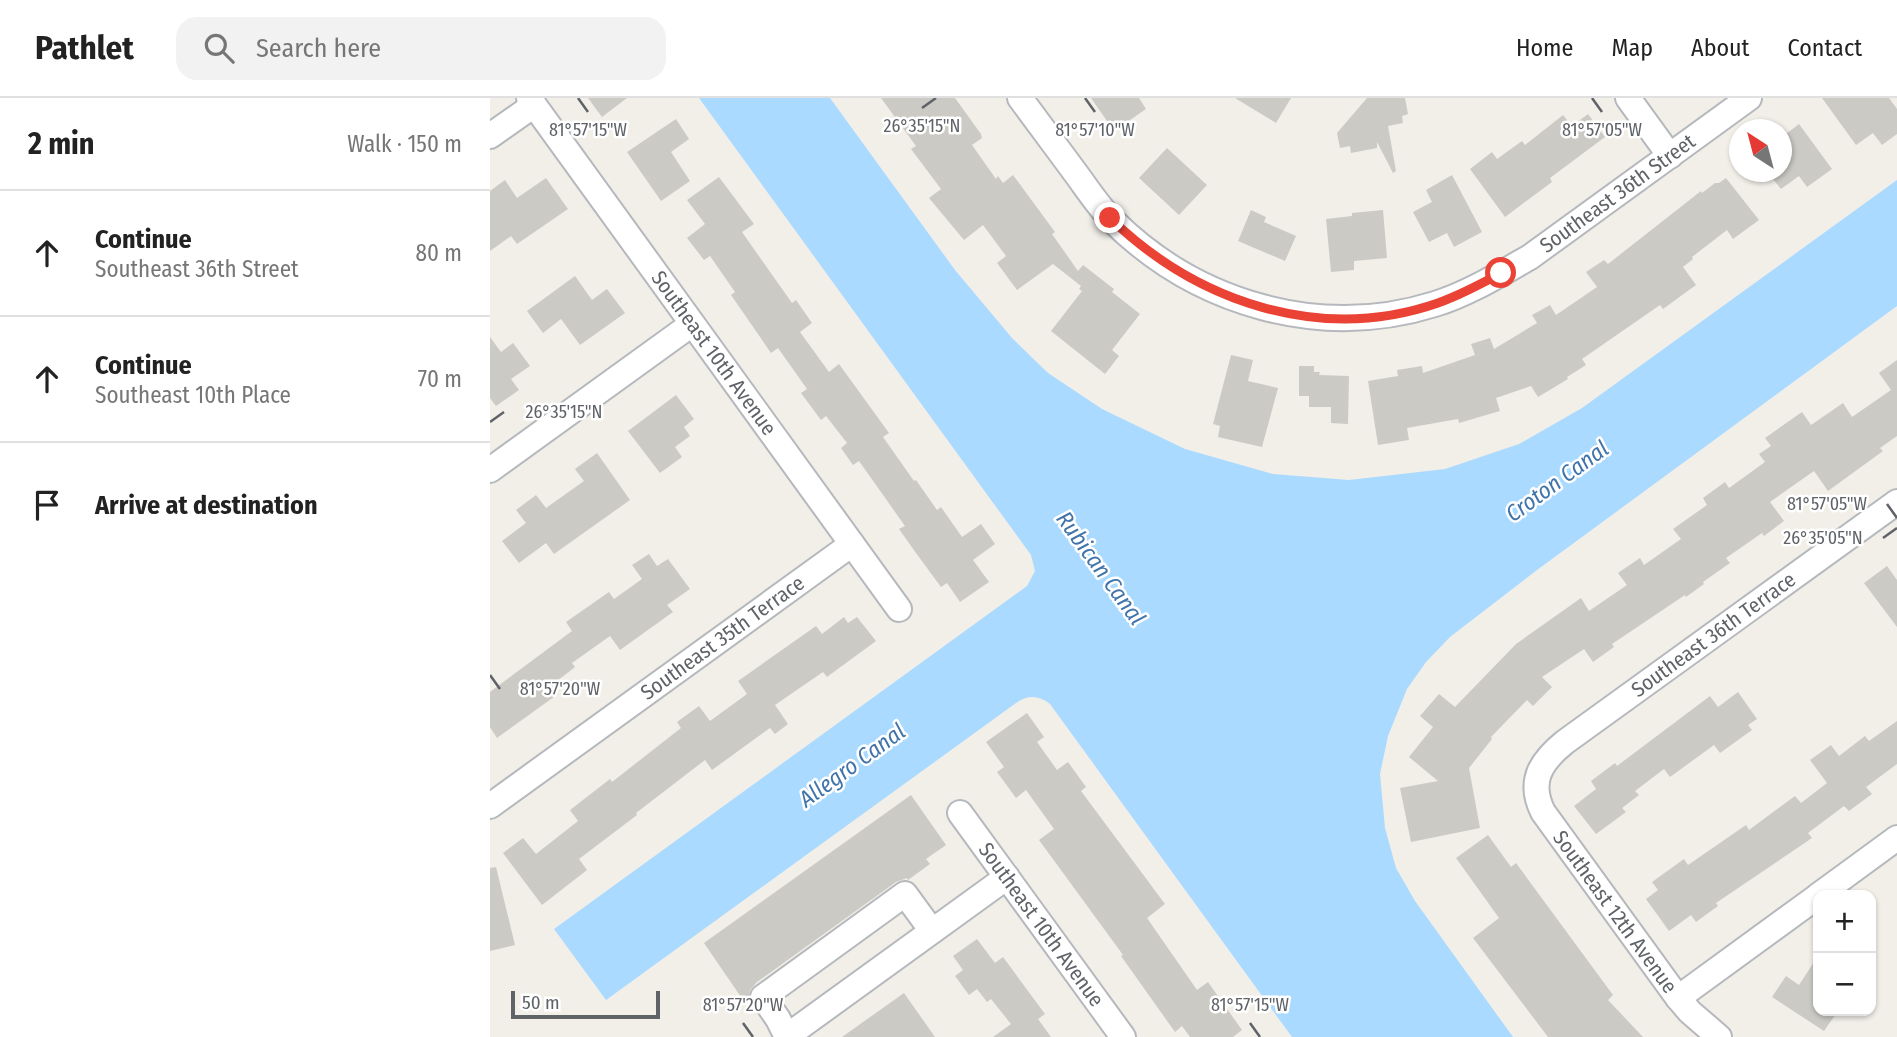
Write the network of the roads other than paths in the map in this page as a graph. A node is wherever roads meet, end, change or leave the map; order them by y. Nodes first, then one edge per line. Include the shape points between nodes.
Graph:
1 (1020, 98) edge
2 (1628, 98) edge
3 (1749, 98) edge
4 (531, 101) edge
5 (490, 136) edge
6 (1670, 156) junction
7 (692, 324) junction
8 (490, 470) edge
9 (1897, 502) edge
10 (852, 544) junction
11 (899, 609) dead end
12 (1538, 774) joint
13 (490, 806) edge
14 (960, 813) dead end
15 (1897, 838) edge
16 (1007, 877) junction
17 (1826, 890) edge
18 (1813, 899) edge
19 (933, 931) junction
20 (1678, 998) junction
21 (786, 1037) edge
22 (1123, 1037) edge
23 (1719, 1037) edge

1 - 6 street, Southeast 36th Street via 1128,236 1175,270 1254,306 1334,318 1415,310 1458,295 1530,257
2 - 6 street
3 - 6 street, Southeast 36th Street
4 - 5 street
4 - 7 street, Southeast 10th Avenue
7 - 8 street
7 - 10 street, Southeast 10th Avenue
9 - 12 street, Southeast 36th Terrace via 1565,742
10 - 11 street, Southeast 10th Avenue
10 - 13 street, Southeast 35th Terrace
12 - 20 street, Southeast 12th Avenue via 1535,791 1543,812
14 - 16 street, Southeast 10th Avenue
15 - 17 street
16 - 19 street
16 - 22 street, Southeast 10th Avenue
18 - 20 street
19 - 21 street
19 - 21 street via 905,894 894,901 763,996
20 - 23 street, Southeast 12th Avenue

